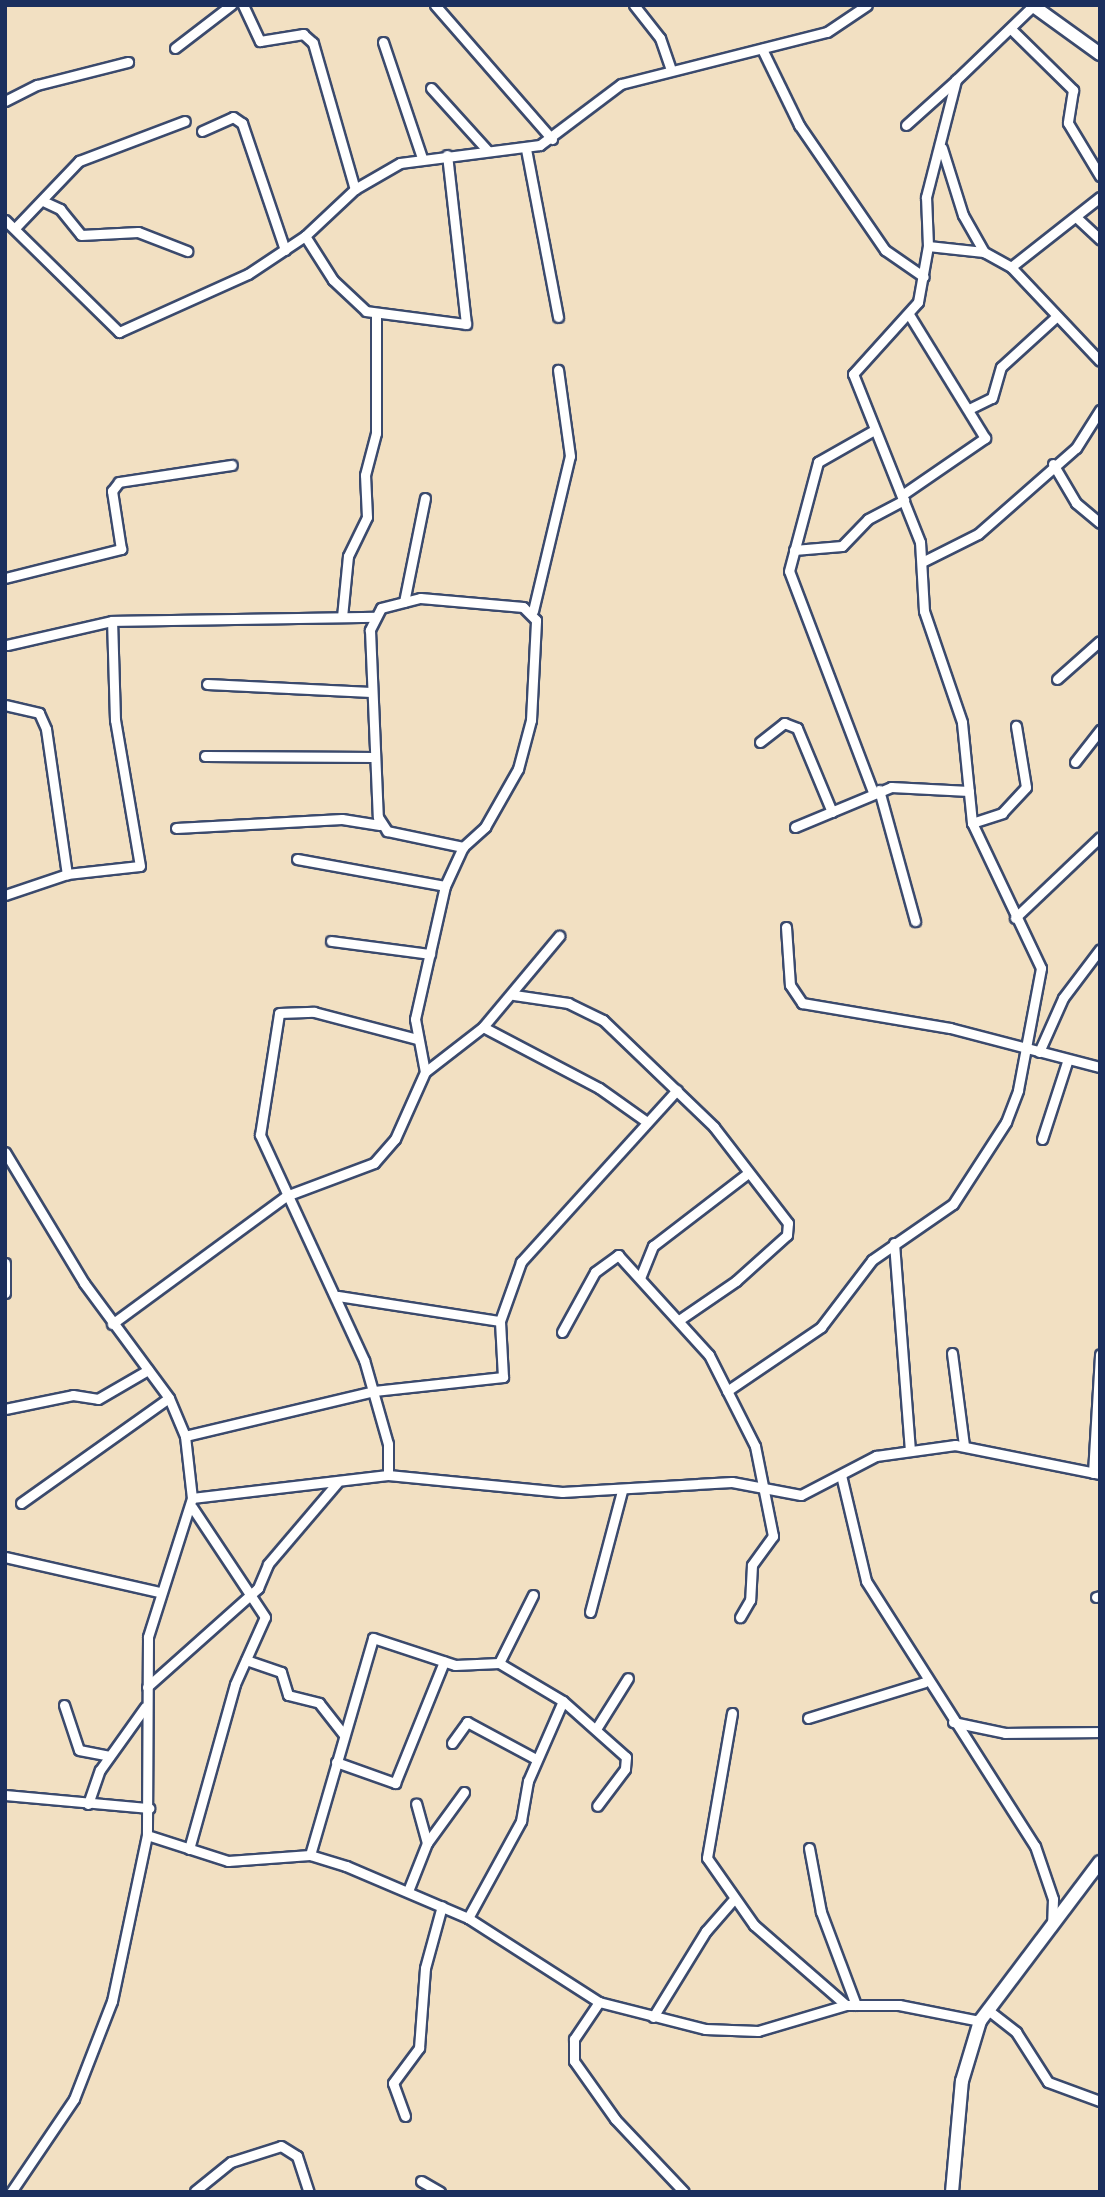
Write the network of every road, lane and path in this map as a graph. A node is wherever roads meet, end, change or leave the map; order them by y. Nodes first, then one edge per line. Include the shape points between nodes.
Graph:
1 (231, 5) edge
2 (243, 5) edge
3 (435, 5) edge
4 (634, 5) edge
5 (867, 5) edge
6 (1039, 6) edge
7 (1012, 30) junction
8 (383, 42) dead end
9 (175, 48) dead end
10 (762, 49) junction
11 (1100, 54) edge
12 (128, 62) dead end
13 (670, 67) junction
14 (956, 80) junction
15 (431, 88) dead end
16 (5, 101) edge
17 (185, 121) dead end
18 (906, 125) dead end
19 (202, 131) dead end
20 (552, 139) junction
21 (942, 148) junction
22 (526, 149) junction
23 (487, 150) junction
24 (447, 155) junction
25 (422, 158) junction
26 (1100, 176) edge
27 (355, 189) junction
28 (1100, 197) edge
29 (45, 202) junction
30 (1076, 217) junction
31 (5, 220) edge
32 (15, 228) junction
33 (305, 236) junction
34 (1100, 239) edge
35 (928, 246) junction
36 (285, 250) junction
37 (187, 251) dead end
38 (984, 252) junction
39 (1011, 267) junction
40 (924, 277) junction
41 (376, 313) junction
42 (558, 317) dead end
43 (910, 317) junction
44 (1055, 317) junction
45 (1100, 361) edge
46 (558, 370) dead end
47 (969, 408) junction
48 (1100, 410) edge
49 (874, 430) junction
50 (1054, 464) junction
51 (232, 466) dead end
52 (425, 498) dead end
53 (903, 498) junction
54 (1100, 523) edge
55 (794, 550) junction
56 (924, 561) junction
57 (5, 578) edge
58 (404, 602) junction
59 (533, 611) junction
60 (342, 617) junction
61 (373, 617) junction
62 (112, 621) junction
63 (1100, 641) edge
64 (7, 645) dead end
65 (1057, 679) dead end
66 (207, 684) dead end
67 (372, 692) junction
68 (5, 705) edge
69 (1016, 726) dead end
70 (1100, 730) edge
71 (760, 742) dead end
72 (205, 756) dead end
73 (375, 757) junction
74 (1075, 762) dead end
75 (876, 791) junction
76 (968, 791) junction
77 (832, 812) junction
78 (972, 823) junction
79 (380, 825) junction
80 (794, 827) dead end
81 (176, 828) dead end
82 (1100, 837) edge
83 (463, 847) junction
84 (297, 859) dead end
85 (67, 874) junction
86 (445, 886) junction
87 (5, 895) edge
88 (1015, 918) junction
89 (915, 921) dead end
90 (786, 928) dead end
91 (559, 936) dead end
92 (331, 941) dead end
93 (1100, 949) edge
94 (430, 954) junction
95 (514, 995) junction
96 (483, 1027) junction
97 (417, 1039) junction
98 (1026, 1048) junction
99 (1039, 1052) junction
100 (1067, 1062) junction
101 (1100, 1067) edge
102 (425, 1072) junction
103 (677, 1090) junction
104 (647, 1122) junction
105 (1042, 1139) dead end
106 (5, 1152) edge
107 (747, 1174) junction
108 (286, 1196) junction
109 (894, 1243) junction
110 (5, 1263) edge
111 (640, 1278) junction
112 (5, 1293) edge
113 (338, 1296) junction
114 (500, 1321) junction
115 (679, 1321) junction
116 (112, 1324) junction
117 (562, 1332) dead end
118 (952, 1353) dead end
119 (1100, 1354) edge
120 (148, 1370) junction
121 (374, 1391) junction
122 (727, 1391) junction
123 (169, 1398) junction
124 (5, 1409) edge
125 (185, 1436) junction
126 (964, 1445) junction
127 (910, 1449) junction
128 (1096, 1474) edge
129 (388, 1475) junction
130 (841, 1475) junction
131 (337, 1483) junction
132 (766, 1488) junction
133 (622, 1491) junction
134 (192, 1502) junction
135 (21, 1503) dead end
136 (5, 1557) edge
137 (159, 1592) junction
138 (252, 1593) junction
139 (533, 1595) dead end
140 (590, 1612) dead end
141 (740, 1617) dead end
142 (246, 1660) junction
143 (444, 1662) junction
144 (499, 1663) junction
145 (628, 1678) dead end
146 (925, 1682) junction
147 (147, 1688) junction
148 (563, 1701) junction
149 (64, 1705) dead end
150 (145, 1707) junction
151 (732, 1713) dead end
152 (808, 1718) dead end
153 (953, 1722) junction
154 (596, 1729) junction
155 (1100, 1732) edge
156 (344, 1735) junction
157 (452, 1743) dead end
158 (109, 1756) junction
159 (536, 1759) junction
160 (336, 1762) junction
161 (464, 1792) dead end
162 (5, 1795) edge
163 (416, 1802) dead end
164 (88, 1804) junction
165 (597, 1806) dead end
166 (149, 1808) junction
167 (147, 1835) junction
168 (427, 1843) junction
169 (809, 1848) dead end
170 (189, 1849) junction
171 (310, 1854) junction
172 (1100, 1862) edge
173 (408, 1891) junction
174 (733, 1900) junction
175 (442, 1906) junction
176 (468, 1918) junction
177 (1052, 1932) junction
178 (599, 2002) junction
179 (851, 2005) junction
180 (988, 2010) junction
181 (653, 2017) junction
182 (980, 2021) junction
183 (1100, 2101) edge
184 (405, 2116) dead end
185 (421, 2181) dead end
186 (11, 2192) edge
187 (195, 2192) edge
188 (309, 2192) edge
189 (440, 2192) edge
190 (684, 2192) edge
191 (952, 2192) edge

1 - 9 street
2 - 27 street via 260,41 303,34 313,43
3 - 20 street
4 - 13 street via 660,37
5 - 10 street via 827,33
6 - 7 street
6 - 11 street
7 - 14 street
7 - 26 street via 1073,90 1068,123
8 - 25 street
10 - 13 street
10 - 40 street via 799,125 885,250
12 - 16 street via 37,85
13 - 20 street via 621,84
14 - 18 street
14 - 21 street
15 - 23 street
17 - 29 street via 79,161 55,181
19 - 36 street via 233,117 242,122
20 - 22 street
21 - 35 street via 926,197
21 - 38 street via 963,215
22 - 23 street
22 - 42 street
23 - 24 street
24 - 25 street
24 - 41 street via 468,322
25 - 27 street via 400,163
27 - 33 street
28 - 30 street
29 - 32 street
29 - 37 street via 60,209 81,235 138,232
30 - 34 street
30 - 39 street
31 - 32 street
32 - 36 street via 119,332 195,303
33 - 36 street
33 - 41 street via 352,301
35 - 38 street
35 - 40 street
38 - 39 street
39 - 44 street
40 - 43 street
41 - 60 street via 376,433 365,475 367,517 348,556
43 - 47 street
43 - 49 street via 854,369
44 - 45 street
44 - 47 street via 1001,367 992,398
46 - 59 street via 570,456
47 - 53 street via 985,433 982,443
48 - 50 street via 1076,447
49 - 53 street
49 - 55 street via 818,462
50 - 54 street via 1076,503
50 - 56 street via 965,545
51 - 57 street via 119,482 111,491 121,549
52 - 58 street
53 - 55 street via 869,519 842,546
53 - 56 street
55 - 75 street via 791,580
56 - 76 street via 925,618 962,722
58 - 59 street via 431,598
58 - 61 street
59 - 83 street via 535,667 526,746 500,807
60 - 61 street
60 - 62 street
61 - 67 street
62 - 64 street
62 - 85 street via 115,720 141,860 134,869
63 - 65 street
66 - 67 street
67 - 73 street
68 - 85 street via 39,713 46,729
69 - 78 street via 1026,788 1002,813
70 - 74 street
71 - 77 street via 784,723 797,728
72 - 73 street
73 - 79 street
75 - 76 street
75 - 77 street
75 - 89 street
76 - 78 street
77 - 80 street
78 - 88 street
79 - 81 street via 342,819
79 - 83 street
82 - 88 street
83 - 86 street
84 - 86 street
85 - 87 street
86 - 94 street
88 - 98 street via 1042,978
90 - 98 street via 790,985 802,1003
91 - 95 street
92 - 94 street
93 - 99 street via 1063,998
94 - 97 street via 415,1019
95 - 96 street
95 - 103 street via 586,1008
96 - 102 street
96 - 104 street via 599,1088
97 - 102 street
97 - 108 street via 314,1012 279,1013 260,1135
98 - 99 street
98 - 109 street via 1006,1122 967,1188
99 - 100 street
100 - 101 street
100 - 105 street
102 - 108 street via 387,1152
103 - 104 street
103 - 107 street
104 - 114 street via 535,1240 508,1290
106 - 116 street
107 - 111 street via 653,1246
107 - 115 street via 788,1223 787,1235
108 - 113 street
108 - 116 street
109 - 122 street via 872,1260 821,1327
109 - 127 street
110 - 112 street
111 - 115 street
111 - 117 street via 622,1257 606,1261
113 - 114 street
113 - 121 street
114 - 121 street via 506,1372 499,1379
115 - 122 street via 709,1355
116 - 120 street
118 - 126 street
119 - 128 street
120 - 123 street
120 - 124 street via 98,1399 73,1395
121 - 125 street
121 - 129 street via 388,1444
122 - 132 street via 755,1446
123 - 125 street
123 - 135 street
125 - 134 street
126 - 127 street
126 - 128 street
127 - 130 street
129 - 131 street
129 - 133 street
130 - 132 street via 801,1495
130 - 146 street via 862,1570
131 - 134 street
131 - 138 street via 268,1564
132 - 133 street via 732,1482
132 - 141 street via 772,1540 752,1565 750,1600
133 - 140 street
134 - 137 street
134 - 138 street
136 - 137 street
137 - 147 street via 148,1637
138 - 142 street via 264,1622
138 - 147 street
139 - 144 street
142 - 156 street via 281,1672 288,1695 319,1703
142 - 170 street
143 - 144 street
143 - 156 street via 373,1638
143 - 160 street via 395,1783
144 - 148 street
145 - 154 street
146 - 152 street
146 - 153 street
147 - 150 street
148 - 154 street
148 - 159 street
149 - 158 street via 79,1750
150 - 158 street
150 - 166 street
151 - 174 street via 705,1845 713,1872
153 - 155 street via 1005,1733
153 - 177 street via 1035,1846 1053,1899
154 - 165 street via 628,1764
156 - 160 street
157 - 159 street via 467,1723
158 - 164 street
159 - 176 street via 521,1821
160 - 171 street
161 - 168 street
162 - 164 street
163 - 168 street
164 - 166 street
166 - 167 street
167 - 170 street
167 - 186 street via 103,2032 74,2099
168 - 173 street
169 - 179 street via 821,1912
170 - 171 street via 228,1861
171 - 173 street
172 - 177 street
173 - 175 street
174 - 179 street
174 - 181 street via 699,1940
175 - 176 street
175 - 184 street via 425,1968 419,2048 393,2083
176 - 178 street
177 - 180 street
178 - 181 street
178 - 190 street via 574,2039 574,2061 615,2119
179 - 181 street via 758,2031
179 - 182 street via 899,2005
180 - 182 street
180 - 183 street via 1016,2032 1048,2082
182 - 191 street via 962,2081
185 - 189 street
187 - 188 street via 231,2162 281,2146 297,2157

